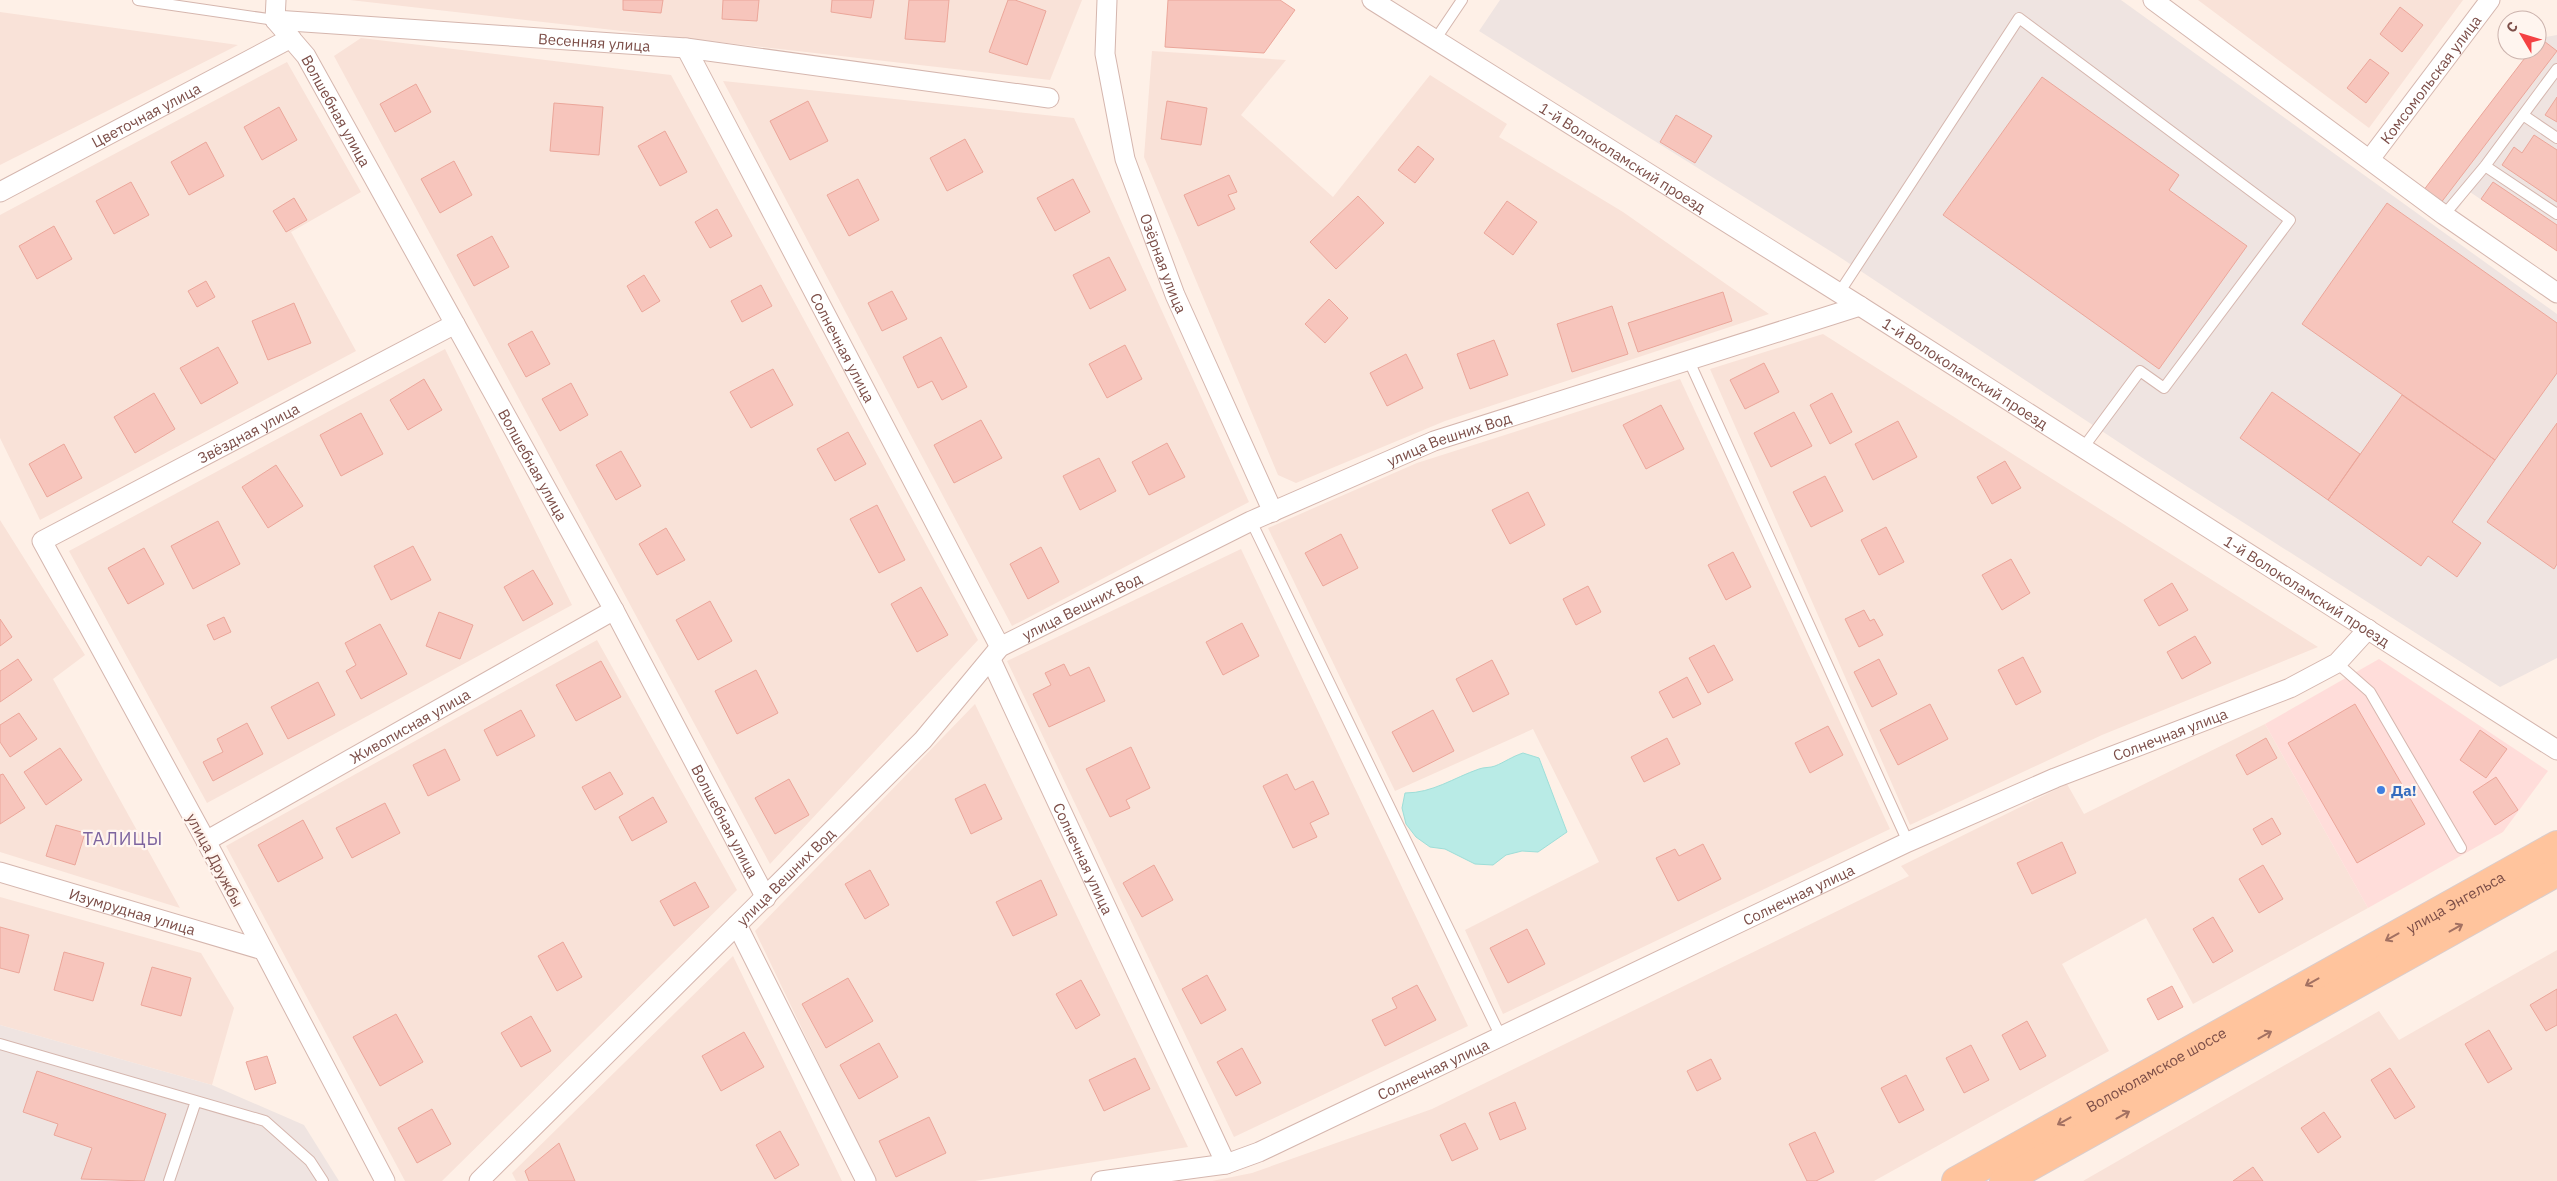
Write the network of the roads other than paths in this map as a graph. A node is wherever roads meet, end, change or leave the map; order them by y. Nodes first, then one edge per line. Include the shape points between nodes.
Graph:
1 (138, 0) edge
2 (276, 0) edge
3 (1107, 0) edge
4 (1372, 0) edge
5 (1462, 0) edge
6 (2153, 0) edge
7 (2490, 0) edge
8 (275, 20) junction
9 (291, 38) junction
10 (1435, 40) junction
11 (686, 48) junction
12 (2557, 69) edge
13 (1049, 98) dead end
14 (2523, 115) junction
15 (2557, 138) edge
16 (2370, 159) junction
17 (2485, 166) junction
18 (0, 192) edge
19 (2557, 214) edge
20 (2444, 215) junction
21 (1839, 293) junction
22 (2557, 293) edge
23 (1860, 306) junction
24 (455, 324) junction
25 (1689, 361) junction
26 (2083, 448) junction
27 (1273, 512) junction
28 (1251, 521) junction
29 (42, 541) joint
30 (614, 610) junction
31 (2368, 629) junction
32 (996, 654) junction
33 (2337, 663) junction
34 (2557, 750) edge
35 (206, 842) junction
36 (1908, 842) junction
37 (2557, 845) edge
38 (2461, 848) dead end
39 (0, 872) edge
40 (2557, 872) edge
41 (766, 898) junction
42 (738, 925) junction
43 (263, 950) junction
44 (2362, 968) junction
45 (1501, 1037) junction
46 (0, 1044) edge
47 (196, 1101) junction
48 (1226, 1164) junction
49 (169, 1181) edge
50 (323, 1181) edge
51 (385, 1181) edge
52 (480, 1181) edge
53 (866, 1181) edge
54 (1101, 1181) edge
55 (1956, 1181) edge
56 (2004, 1181) edge

1 - 8 lane, Весенняя улица
2 - 8 street
3 - 27 street, Озёрная улица via 1105,54 1125,159 1175,296
4 - 10 street, 1-й Волоколамский проезд
5 - 10 lane
6 - 16 street
7 - 16 street, Комсомольская улица
8 - 9 street, Волшебная улица
8 - 11 street, Весенняя улица
9 - 18 street, Цветочная улица
9 - 24 street, Волшебная улица via 306,56
10 - 21 street, 1-й Волоколамский проезд
11 - 13 street, Весенняя улица
11 - 32 street, Солнечная улица
12 - 14 lane
14 - 15 lane
14 - 17 lane
16 - 20 street
17 - 19 lane
17 - 20 lane
20 - 22 street
21 - 23 street, 1-й Волоколамский проезд
21 - 26 lane via 2018,18 2290,220 2164,388 2140,371
23 - 25 street, улица Вешних Вод
23 - 26 street, 1-й Волоколамский проезд
24 - 29 street, Звёздная улица
24 - 30 street, Волшебная улица
25 - 27 street, улица Вешних Вод via 1434,441
25 - 36 lane
26 - 31 street, 1-й Волоколамский проезд
27 - 28 street, улица Вешних Вод
28 - 32 street, улица Вешних Вод
28 - 45 lane
29 - 35 street, улица Дружбы
30 - 35 street, Живописная улица
30 - 41 street, Волшебная улица
31 - 33 street, Солнечная улица
31 - 34 street, 1-й Волоколамский проезд
32 - 41 street, улица Вешних Вод via 923,740
32 - 48 street, Солнечная улица
33 - 36 street, Солнечная улица via 2290,688 2055,778
33 - 38 lane via 2370,692
35 - 43 street, улица Дружбы
36 - 45 street, Солнечная улица
37 -> 44 main road, улица Энгельса
39 - 43 street, Изумрудная улица
44 -> 40 main road, улица Энгельса
41 - 42 street, улица Вешних Вод
42 - 52 street, улица Вешних Вод
42 - 53 street
43 - 51 street, улица Дружбы
44 -> 55 main road, Волоколамское шоссе
56 -> 44 main road, Волоколамское шоссе
45 - 48 street, Солнечная улица via 1258,1152
46 - 47 lane
47 - 49 lane
47 - 50 lane via 265,1121 310,1160
48 - 54 street, Солнечная улица

